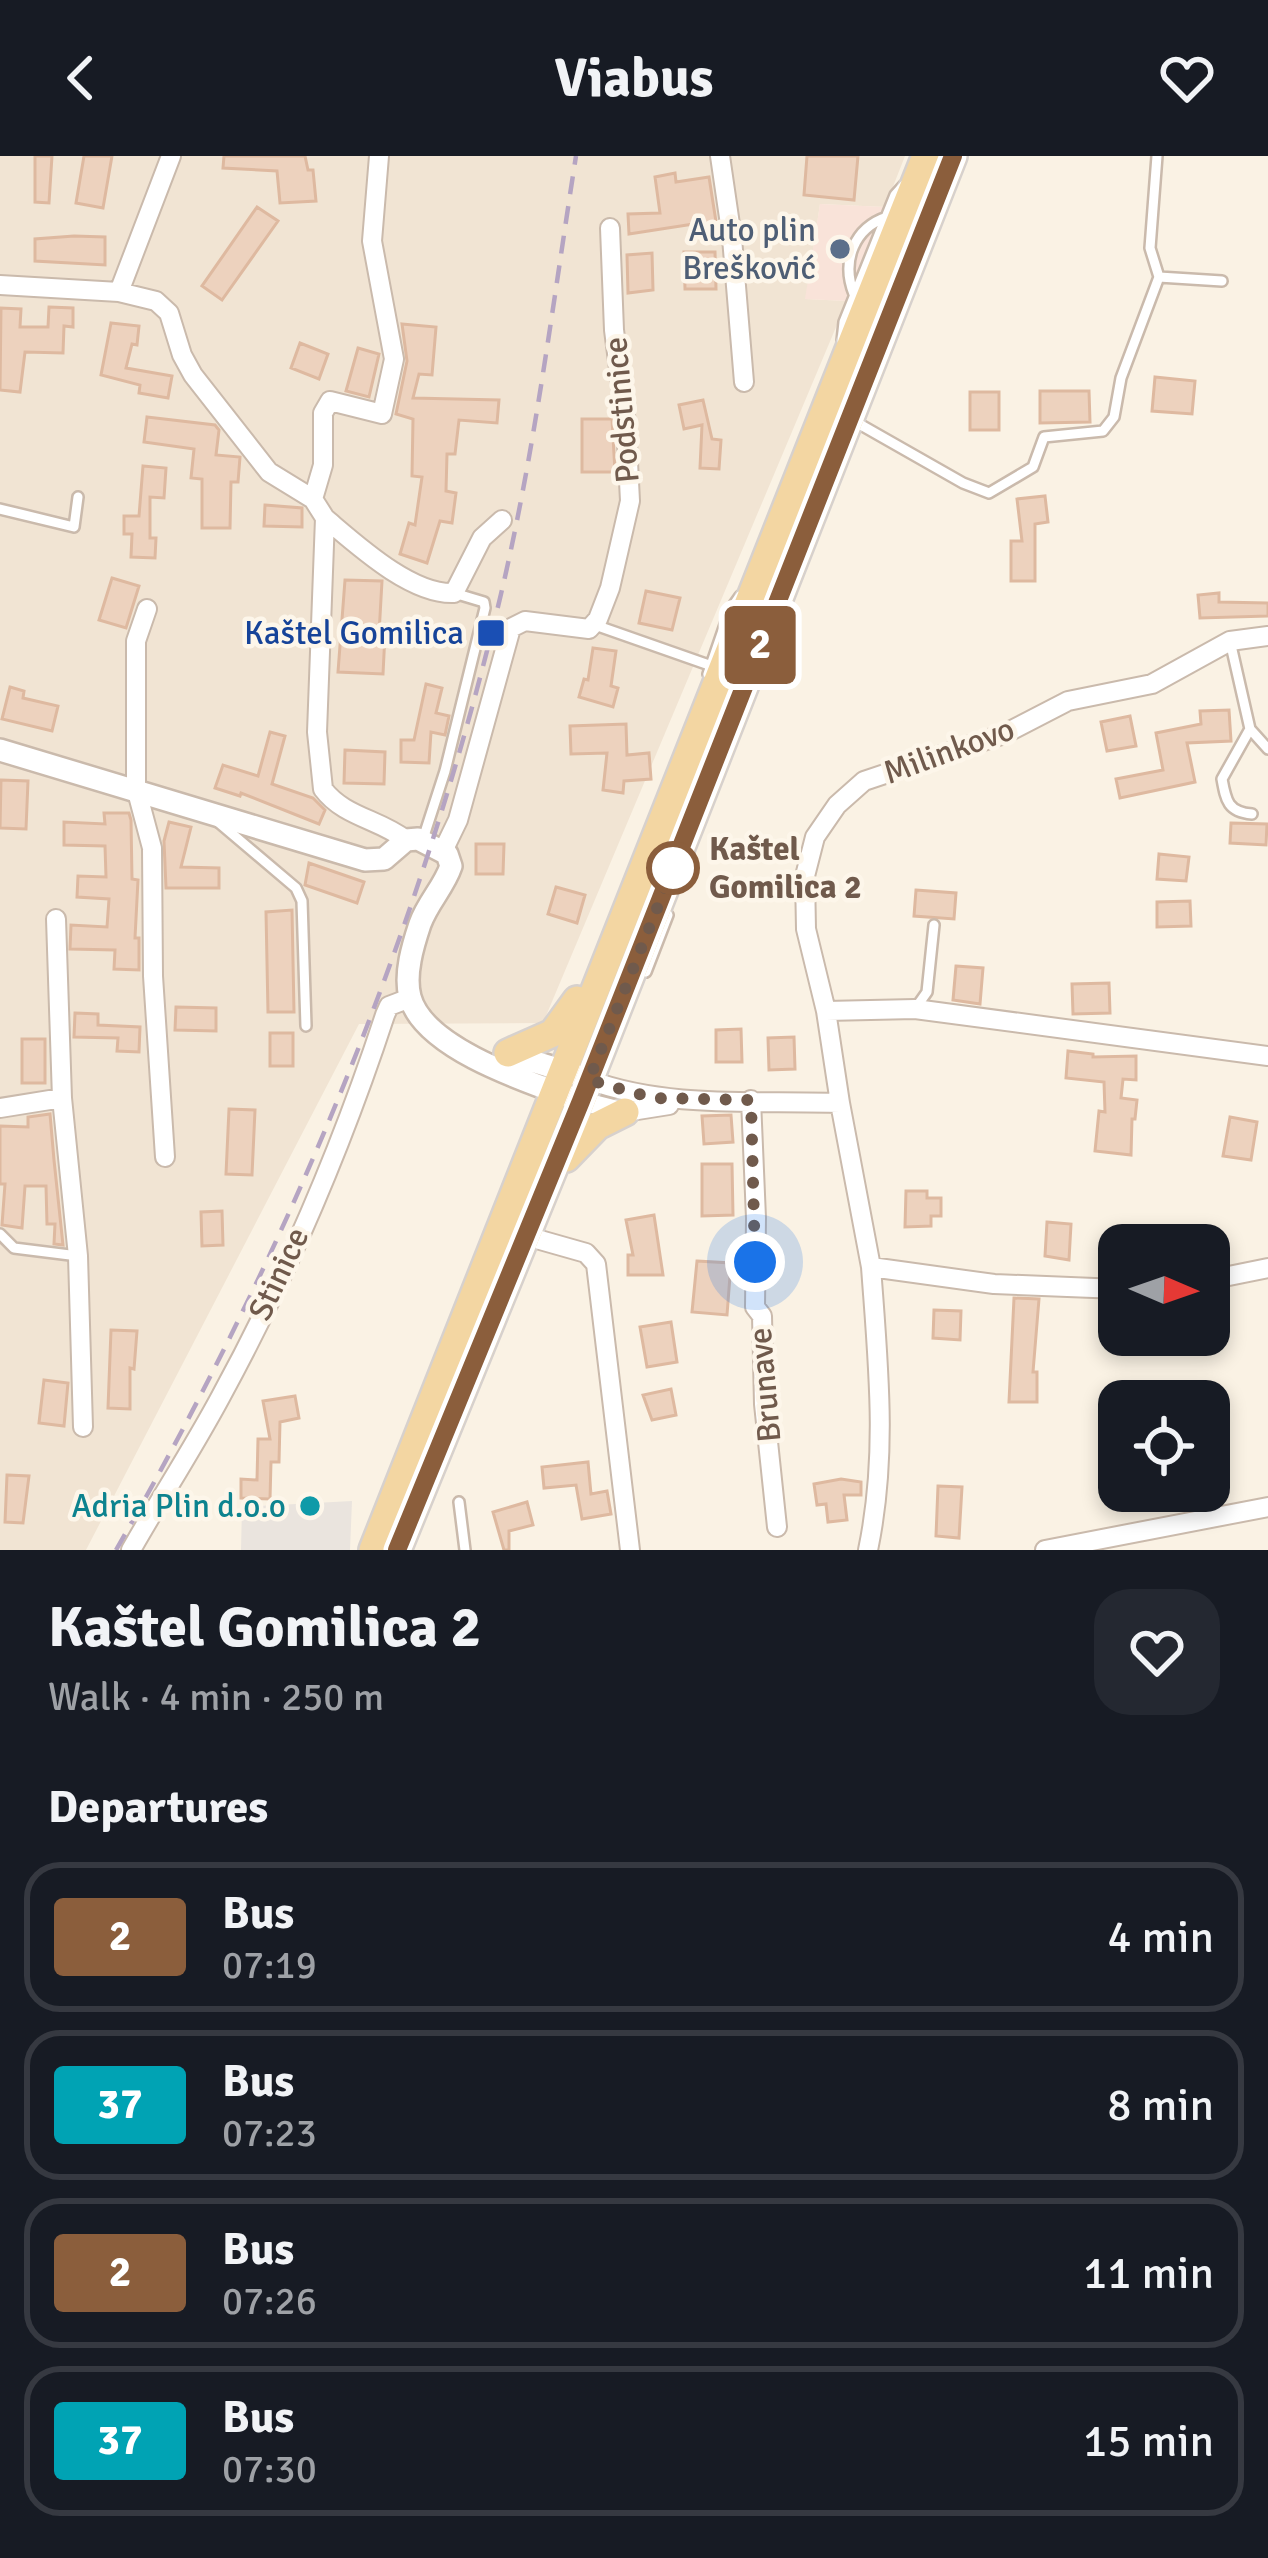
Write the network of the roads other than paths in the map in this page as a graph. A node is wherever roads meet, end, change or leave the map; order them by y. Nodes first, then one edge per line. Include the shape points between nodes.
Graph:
1 (171, 156) edge
2 (380, 156) edge
3 (721, 156) edge
4 (953, 156) edge
5 (1157, 156) edge
6 (924, 163) edge
7 (887, 217) junction
8 (610, 228) dead end
9 (1159, 277) junction
10 (1222, 281) dead end
11 (0, 285) edge
12 (119, 292) junction
13 (855, 296) junction
14 (857, 362) junction
15 (744, 382) dead end
16 (861, 425) junction
17 (826, 476) junction
18 (78, 497) dead end
19 (314, 499) junction
20 (0, 509) edge
21 (325, 518) junction
22 (502, 520) dead end
23 (754, 585) junction
24 (454, 593) junction
25 (147, 609) dead end
26 (595, 625) junction
27 (1268, 636) edge
28 (1230, 641) junction
29 (710, 665) junction
30 (710, 695) junction
31 (1250, 729) junction
32 (1268, 749) edge
33 (0, 750) edge
34 (136, 788) junction
35 (211, 812) junction
36 (1252, 814) dead end
37 (424, 844) junction
38 (56, 919) dead end
39 (934, 925) dead end
40 (597, 980) junction
41 (410, 998) junction
42 (915, 1009) junction
43 (826, 1011) junction
44 (306, 1027) dead end
45 (453, 1044) junction
46 (508, 1053) junction
47 (1268, 1056) edge
48 (557, 1080) junction
49 (585, 1090) junction
50 (62, 1098) junction
51 (751, 1100) junction
52 (686, 1101) junction
53 (839, 1103) junction
54 (0, 1108) edge
55 (626, 1112) junction
56 (165, 1156) dead end
57 (551, 1175) junction
58 (0, 1234) edge
59 (526, 1236) junction
60 (78, 1256) junction
61 (872, 1267) junction
62 (1268, 1268) edge
63 (1230, 1276) edge
64 (1098, 1288) edge
65 (82, 1427) dead end
66 (459, 1502) dead end
67 (1268, 1507) edge
68 (777, 1527) dead end
69 (130, 1550) edge
70 (373, 1550) edge
71 (397, 1550) edge
72 (465, 1550) edge
73 (631, 1550) edge
74 (868, 1550) edge
75 (1048, 1550) edge

1 - 12 street
2 - 19 street via 372,241 394,359 382,414 329,401
3 - 15 street
4 - 14 main road
5 - 9 lane via 1150,248
6 - 7 lane
6 - 14 main road
7 - 13 lane
7 - 13 lane via 862,229 853,248
8 - 26 street, Podstinice via 630,501
9 - 10 lane
9 - 16 lane via 1103,431 1043,437 1033,467 989,493
11 - 12 street
12 - 19 street via 156,301 169,313 194,375 268,472
13 - 14 lane via 842,333
14 - 16 lane via 869,404
14 - 17 main road
14 - 23 main road
16 - 17 lane
17 - 49 main road
18 - 20 lane via 74,526
19 - 21 street
21 - 24 street via 397,572 433,592
21 - 37 street via 317,732 323,789 344,810
22 - 24 street via 482,538
23 - 29 lane via 730,610
23 - 30 main road
24 - 37 lane via 478,598 484,608
25 - 34 street via 136,641
26 - 29 lane
26 - 37 street via 525,621 511,628 458,820
27 - 28 street, Milinkovo
28 - 31 lane
28 - 43 street, Milinkovo via 1152,684 1068,701 1004,734 864,781 837,805 815,837 806,876 806,929
29 - 30 lane
30 - 40 main road
31 - 32 lane
31 - 36 lane via 1222,779 1226,803
33 - 34 street
34 - 35 street
34 - 56 street via 152,848
35 - 37 street via 365,860
35 - 44 lane via 302,901
37 - 41 street via 451,866 420,925
38 - 50 street
39 - 42 lane via 927,992
40 - 46 main road via 553,1033
40 - 48 main road
41 - 45 street via 425,1025
41 - 69 street, Stinice via 389,1006 353,1113 269,1297 221,1397
42 - 43 street
42 - 47 street
43 - 53 street, Milinkovo
45 - 46 street
45 - 48 street
46 - 48 street
48 - 49 street
48 - 70 main road
49 - 52 street
49 - 55 street
49 - 57 main road
50 - 54 street
50 - 60 street
51 - 52 street
51 - 53 street
51 - 68 street, Brunave via 754,1307 762,1316
52 - 55 street
53 - 61 street, Milinkovo
55 - 57 main road via 597,1126
57 - 59 main road
58 - 60 lane via 14,1248
59 - 71 main road
59 - 73 street via 586,1253 596,1264
60 - 65 street
61 - 64 street
61 - 74 street, Milinkovo via 882,1425
62 - 63 street
66 - 72 lane
67 - 75 street

